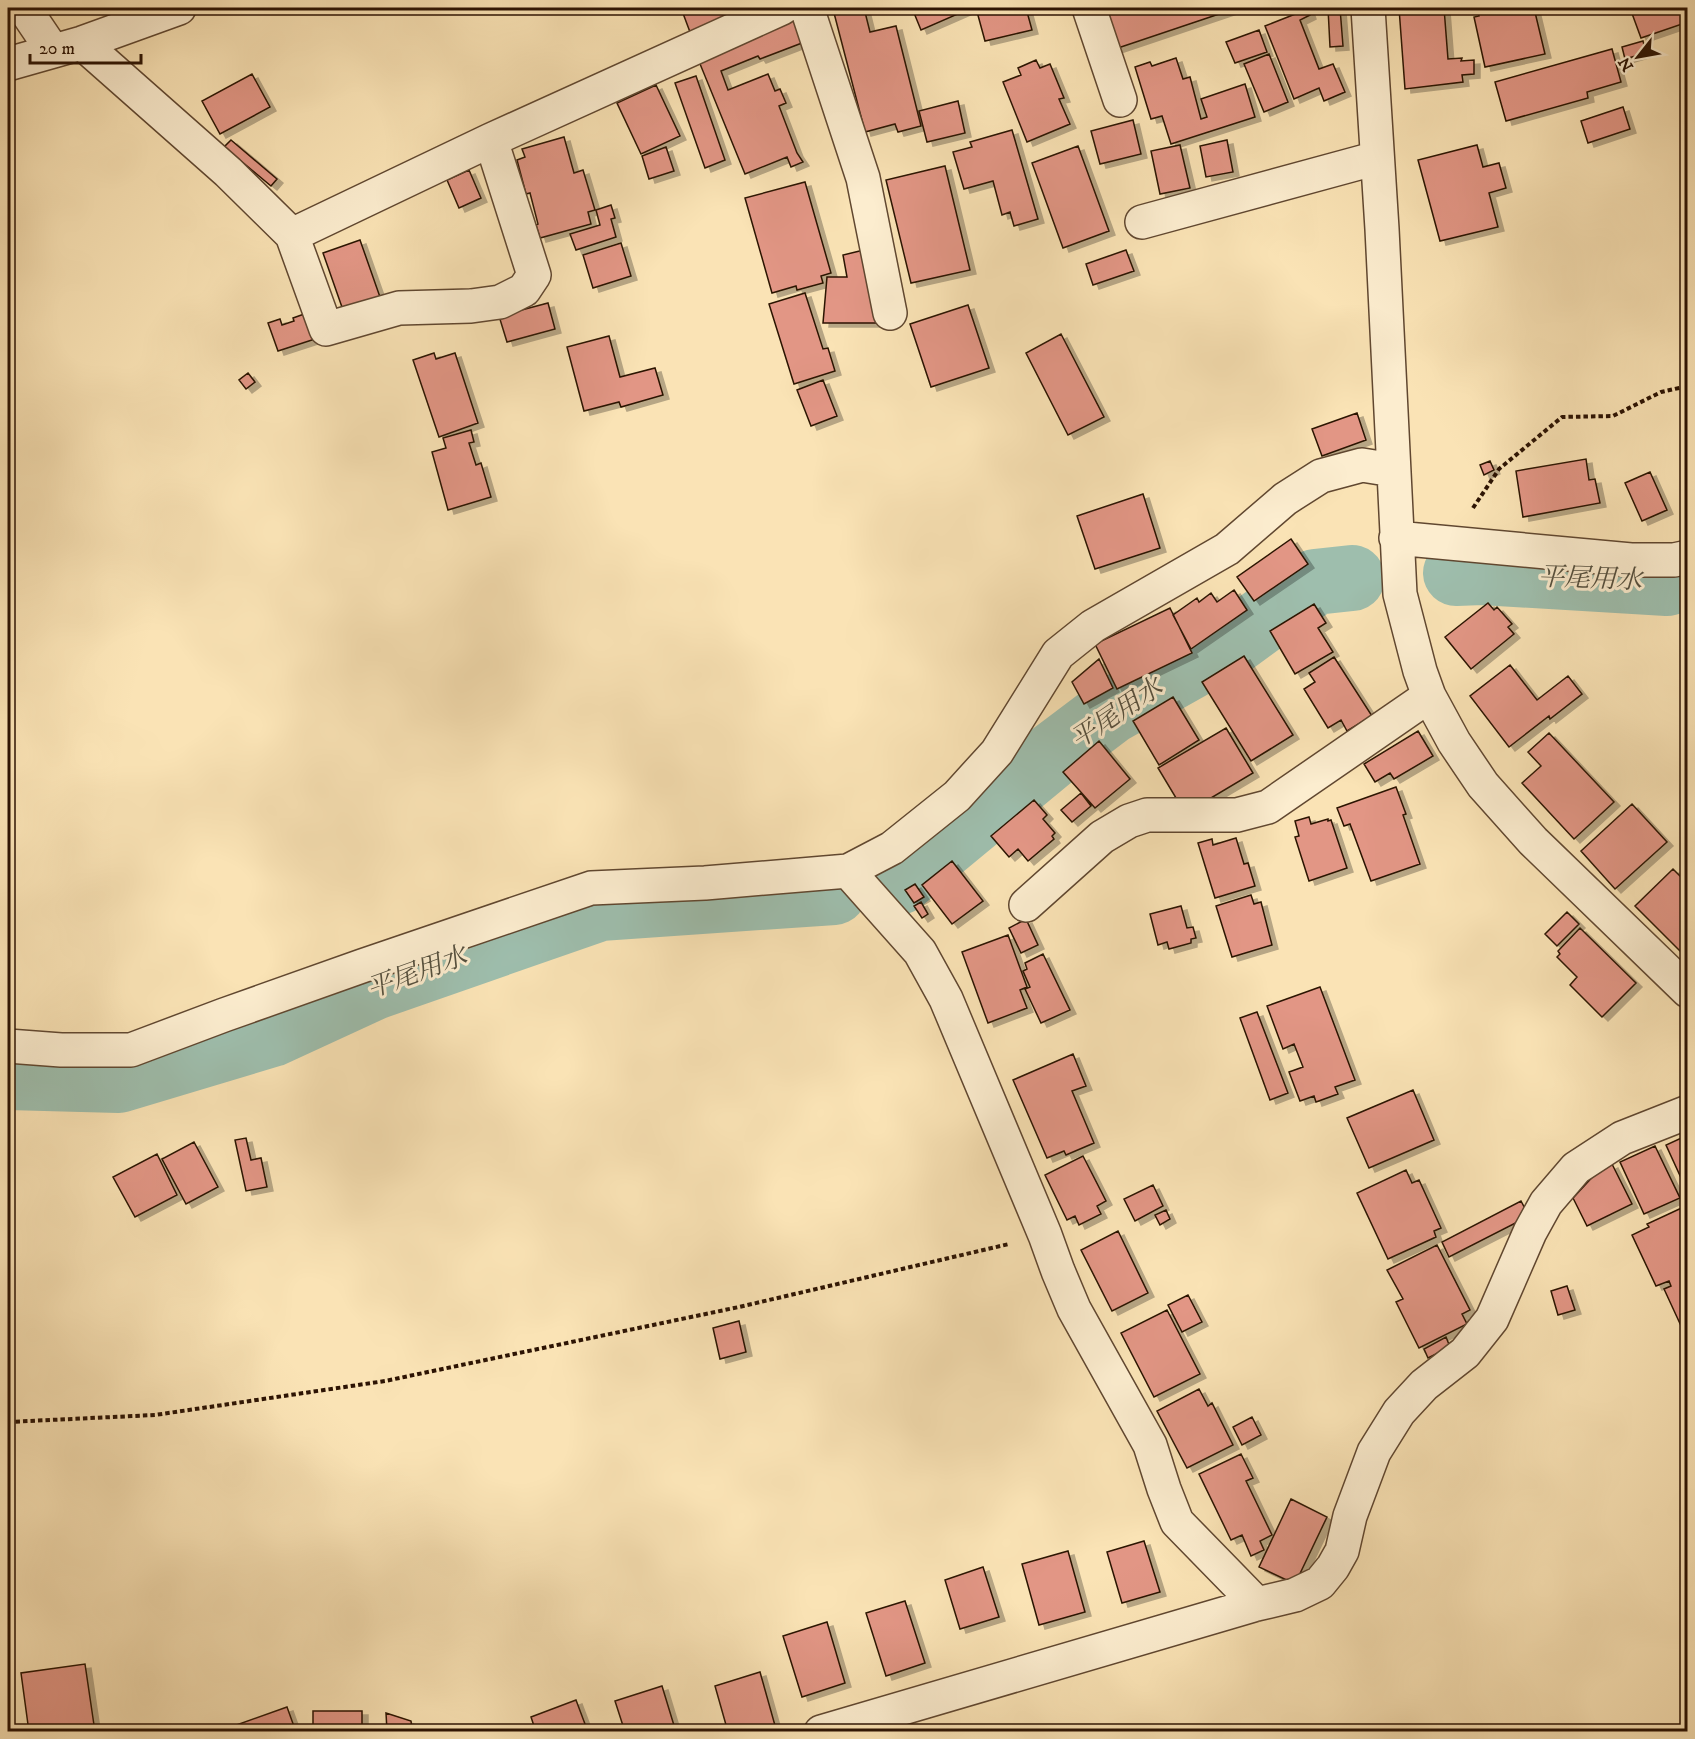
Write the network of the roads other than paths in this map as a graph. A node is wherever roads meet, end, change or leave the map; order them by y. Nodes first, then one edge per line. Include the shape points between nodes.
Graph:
1 (24, 8) edge
2 (179, 8) edge
3 (782, 8) edge
4 (807, 8) edge
5 (1089, 8) edge
6 (1368, 8) edge
7 (68, 47) junction
8 (8, 64) edge
9 (1120, 100) dead end
10 (492, 140) junction
11 (1377, 158) junction
12 (1142, 222) dead end
13 (292, 235) junction
14 (890, 312) dead end
15 (1393, 470) junction
16 (1396, 538) junction
17 (1688, 557) edge
18 (1429, 696) junction
19 (848, 871) junction
20 (1026, 905) dead end
21 (1688, 991) edge
22 (8, 1046) edge
23 (1688, 1112) edge
24 (1257, 1604) junction
25 (821, 1731) edge

1 - 7 street
2 - 7 street
3 - 10 street
4 - 14 street via 863,178
5 - 9 street
6 - 11 street
7 - 8 street
7 - 13 street via 228,172
10 - 13 street
10 - 13 street via 534,274 524,290 500,302 399,308 326,329
11 - 12 street
11 - 15 street
15 - 16 street
15 - 19 street via 1362,465 1321,476 1285,499 1227,549 1093,626 1058,654 997,752 957,796 892,848
16 - 17 street via 1631,560
16 - 18 street via 1400,594
18 - 20 street via 1268,807 1237,815 1147,815 1129,821 1102,837
18 - 21 street via 1483,785 1533,841
19 - 22 street via 591,888 131,1050
19 - 24 street via 920,952 946,999 1074,1309 1150,1445 1177,1522
23 - 24 street via 1622,1138 1576,1168 1546,1203 1492,1319 1465,1353 1424,1385 1399,1412 1374,1452 1350,1516 1342,1551 1333,1567 1320,1583 1296,1595
24 - 25 street

